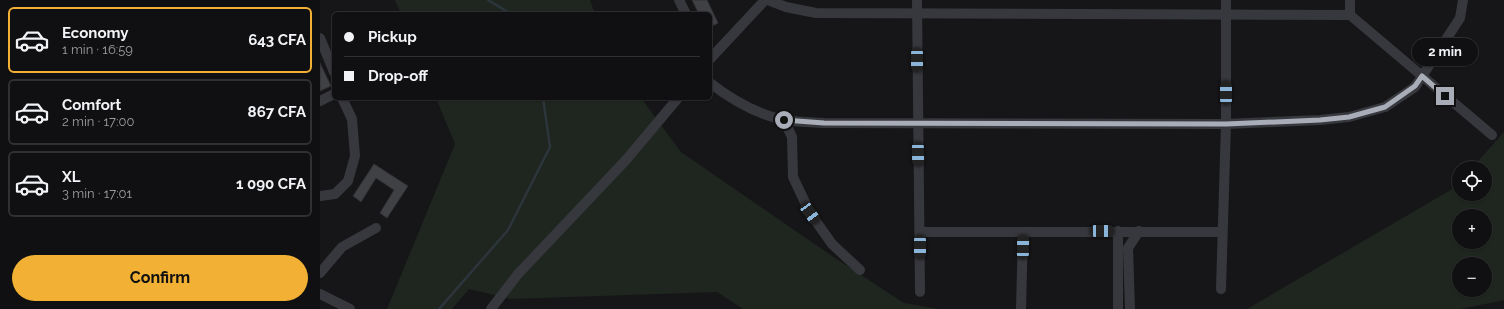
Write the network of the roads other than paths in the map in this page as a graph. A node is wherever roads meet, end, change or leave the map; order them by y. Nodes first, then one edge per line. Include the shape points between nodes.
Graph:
1 (679, 0) edge
2 (766, 0) edge
3 (917, 0) edge
4 (1226, 0) edge
5 (1350, 0) edge
6 (1463, 0) edge
7 (685, 12) edge
8 (917, 14) junction
9 (1350, 14) junction
10 (1227, 15) junction
11 (320, 38) edge
12 (712, 57) edge
13 (332, 67) edge
14 (1422, 76) junction
15 (712, 85) edge
16 (332, 95) edge
17 (343, 100) edge
18 (676, 100) edge
19 (320, 101) edge
20 (784, 120) junction
21 (917, 123) junction
22 (1226, 124) junction
23 (1492, 135) dead end
24 (320, 196) edge
25 (376, 228) dead end
26 (1118, 231) junction
27 (1139, 231) junction
28 (920, 232) junction
29 (1023, 232) junction
30 (1222, 232) junction
31 (860, 270) dead end
32 (320, 273) edge
33 (1221, 289) dead end
34 (920, 292) dead end
35 (320, 294) edge
36 (350, 309) edge
37 (491, 309) edge
38 (1021, 309) edge
39 (1118, 309) edge
40 (1130, 309) edge

1 - 7 street
2 - 8 street via 816,13
2 - 12 street
3 - 8 street
4 - 10 street
5 - 9 street
6 - 14 street via 1460,18
8 - 10 street
8 - 21 street
9 - 10 street
9 - 14 street
10 - 22 street
11 - 13 street
14 - 22 street via 1415,86 1385,107 1349,117
14 - 23 street
15 - 20 street via 749,108
16 - 19 street
17 - 24 street via 352,119 355,156 348,181 335,194
18 - 37 street via 626,160 518,274
20 - 21 street via 824,123
20 - 31 street via 792,137 793,177 810,213 832,244
21 - 22 street
21 - 28 street
22 - 30 street
25 - 32 street via 342,247
26 - 27 street
26 - 29 street
26 - 39 street
27 - 30 street
27 - 40 street via 1128,248
28 - 29 street
28 - 34 street
29 - 38 street
30 - 33 street
35 - 36 street

